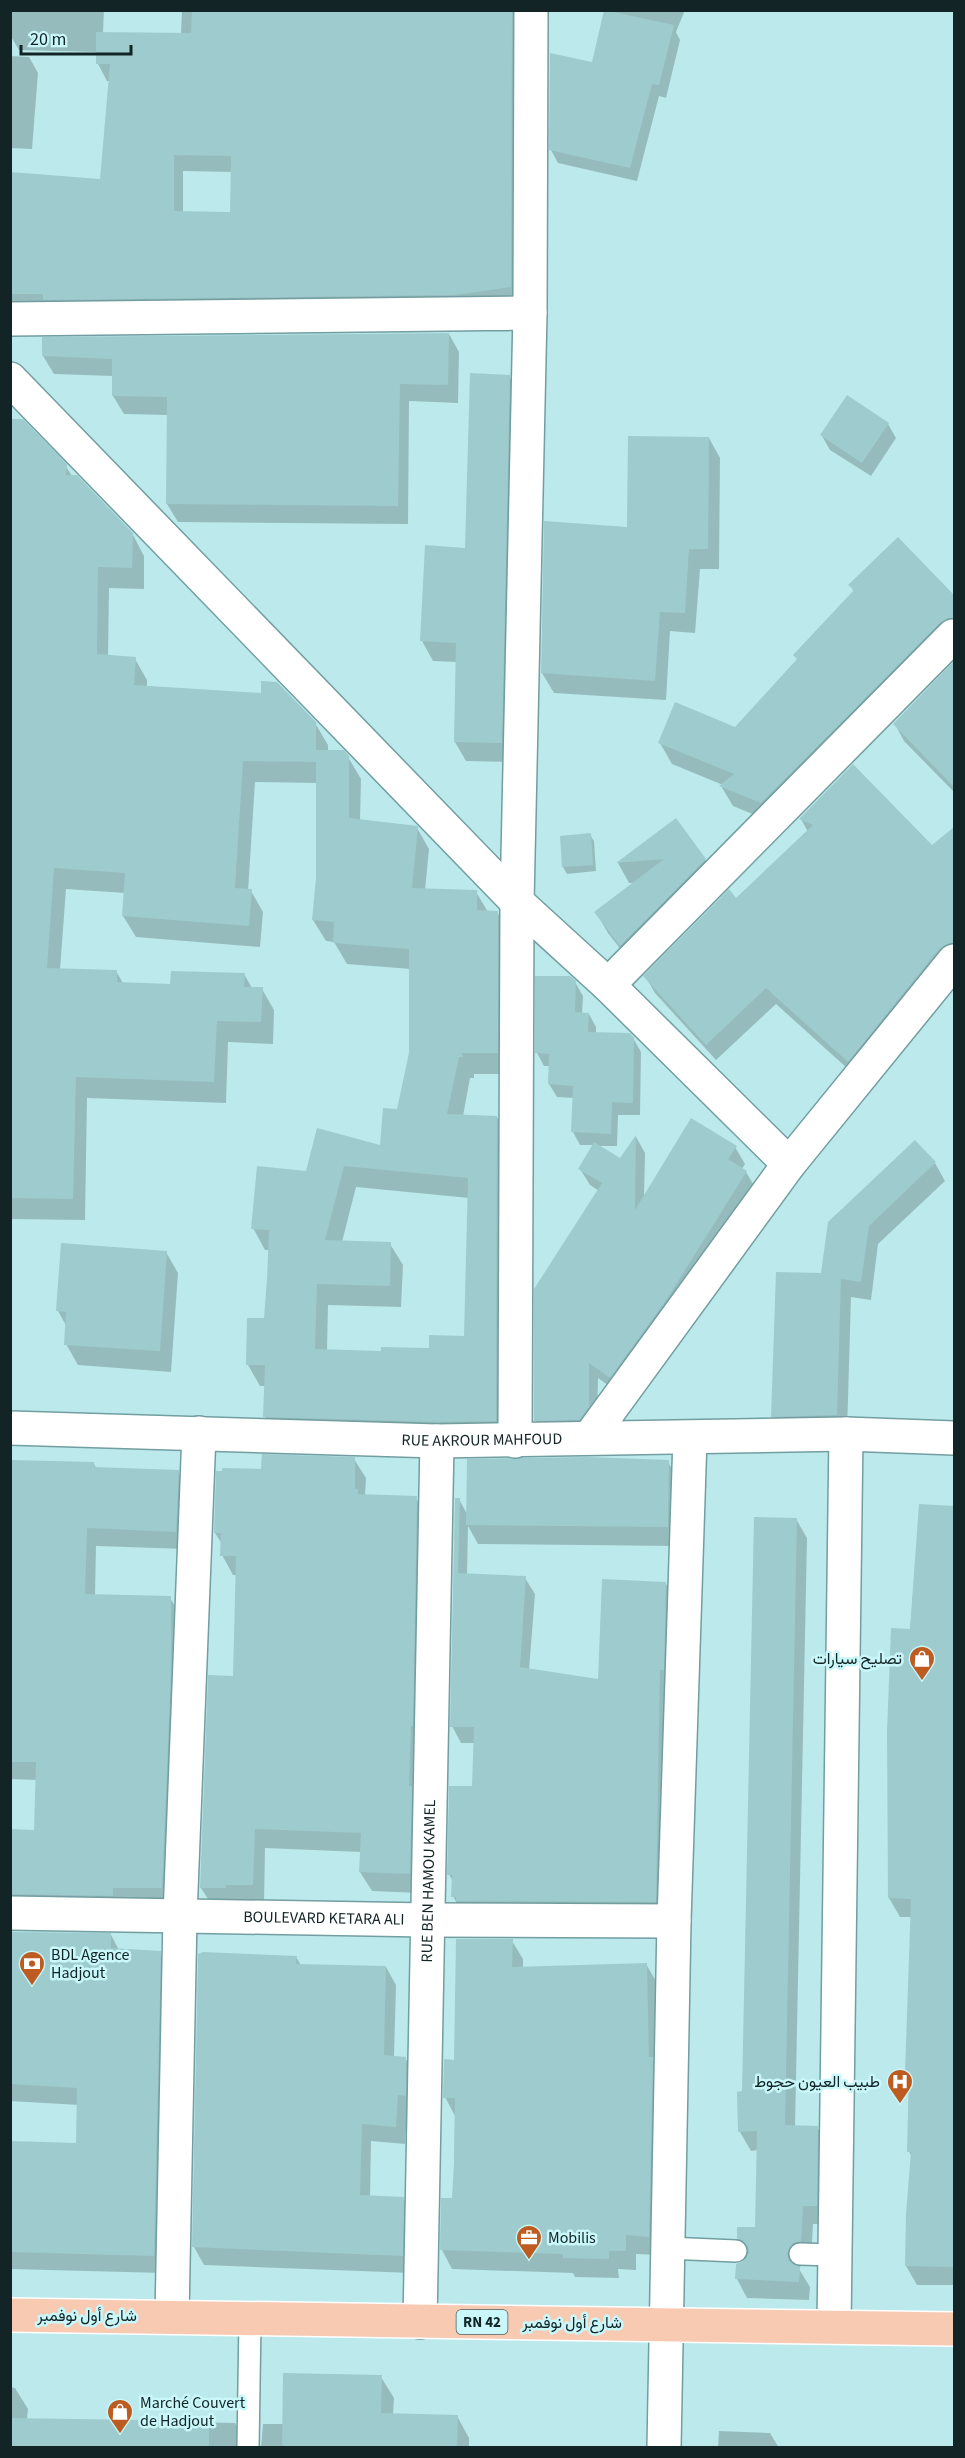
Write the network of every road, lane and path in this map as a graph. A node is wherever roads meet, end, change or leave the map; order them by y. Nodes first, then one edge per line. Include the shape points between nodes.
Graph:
1 (531, 10) edge
2 (530, 313) junction
3 (10, 319) edge
4 (10, 379) edge
5 (954, 637) edge
6 (517, 902) junction
7 (954, 961) edge
8 (608, 985) junction
9 (789, 1164) junction
10 (10, 1428) edge
11 (199, 1432) junction
12 (846, 1434) junction
13 (590, 1437) junction
14 (690, 1438) junction
15 (954, 1438) edge
16 (436, 1441) junction
17 (515, 1441) junction
18 (10, 1913) edge
19 (180, 1916) junction
20 (427, 1920) junction
21 (674, 1921) junction
22 (667, 2248) junction
23 (736, 2252) dead end
24 (800, 2254) dead end
25 (834, 2255) junction
26 (10, 2315) edge
27 (172, 2316) junction
28 (250, 2320) junction
29 (420, 2322) junction
30 (666, 2323) junction
31 (834, 2326) junction
32 (954, 2329) edge
33 (248, 2448) edge
34 (664, 2448) edge

1 - 2 street
2 - 3 street
2 - 6 street
4 - 6 street
5 - 8 street
6 - 8 street
6 - 17 street
7 - 9 street
8 - 9 street
9 - 13 street
10 - 11 street, RUE AKROUR MAHFOUD
11 - 16 street, RUE AKROUR MAHFOUD
11 - 19 street
12 - 14 street, RUE AKROUR MAHFOUD
12 - 15 street, RUE AKROUR MAHFOUD
12 - 25 street
13 - 14 street, RUE AKROUR MAHFOUD
13 - 17 street, RUE AKROUR MAHFOUD
14 - 21 street
16 - 17 street, RUE AKROUR MAHFOUD
16 - 20 street, RUE BEN HAMOU KAMEL
18 - 19 street, BOULEVARD KETARA ALI
19 - 20 street, BOULEVARD KETARA ALI
19 - 27 street
20 - 21 street, BOULEVARD KETARA ALI
20 - 29 street, RUE BEN HAMOU KAMEL
21 - 22 street
22 - 23 lane
22 - 30 street
24 - 25 lane
25 - 31 street
26 - 27 main road, شارع أول نوفمبر / RN 42
27 - 28 main road, شارع أول نوفمبر / RN 42
28 - 29 main road, شارع أول نوفمبر / RN 42
28 - 33 lane
29 - 30 main road, شارع أول نوفمبر / RN 42
30 - 31 main road, شارع أول نوفمبر / RN 42
30 - 34 street
31 - 32 main road, شارع أول نوفمبر / RN 42

